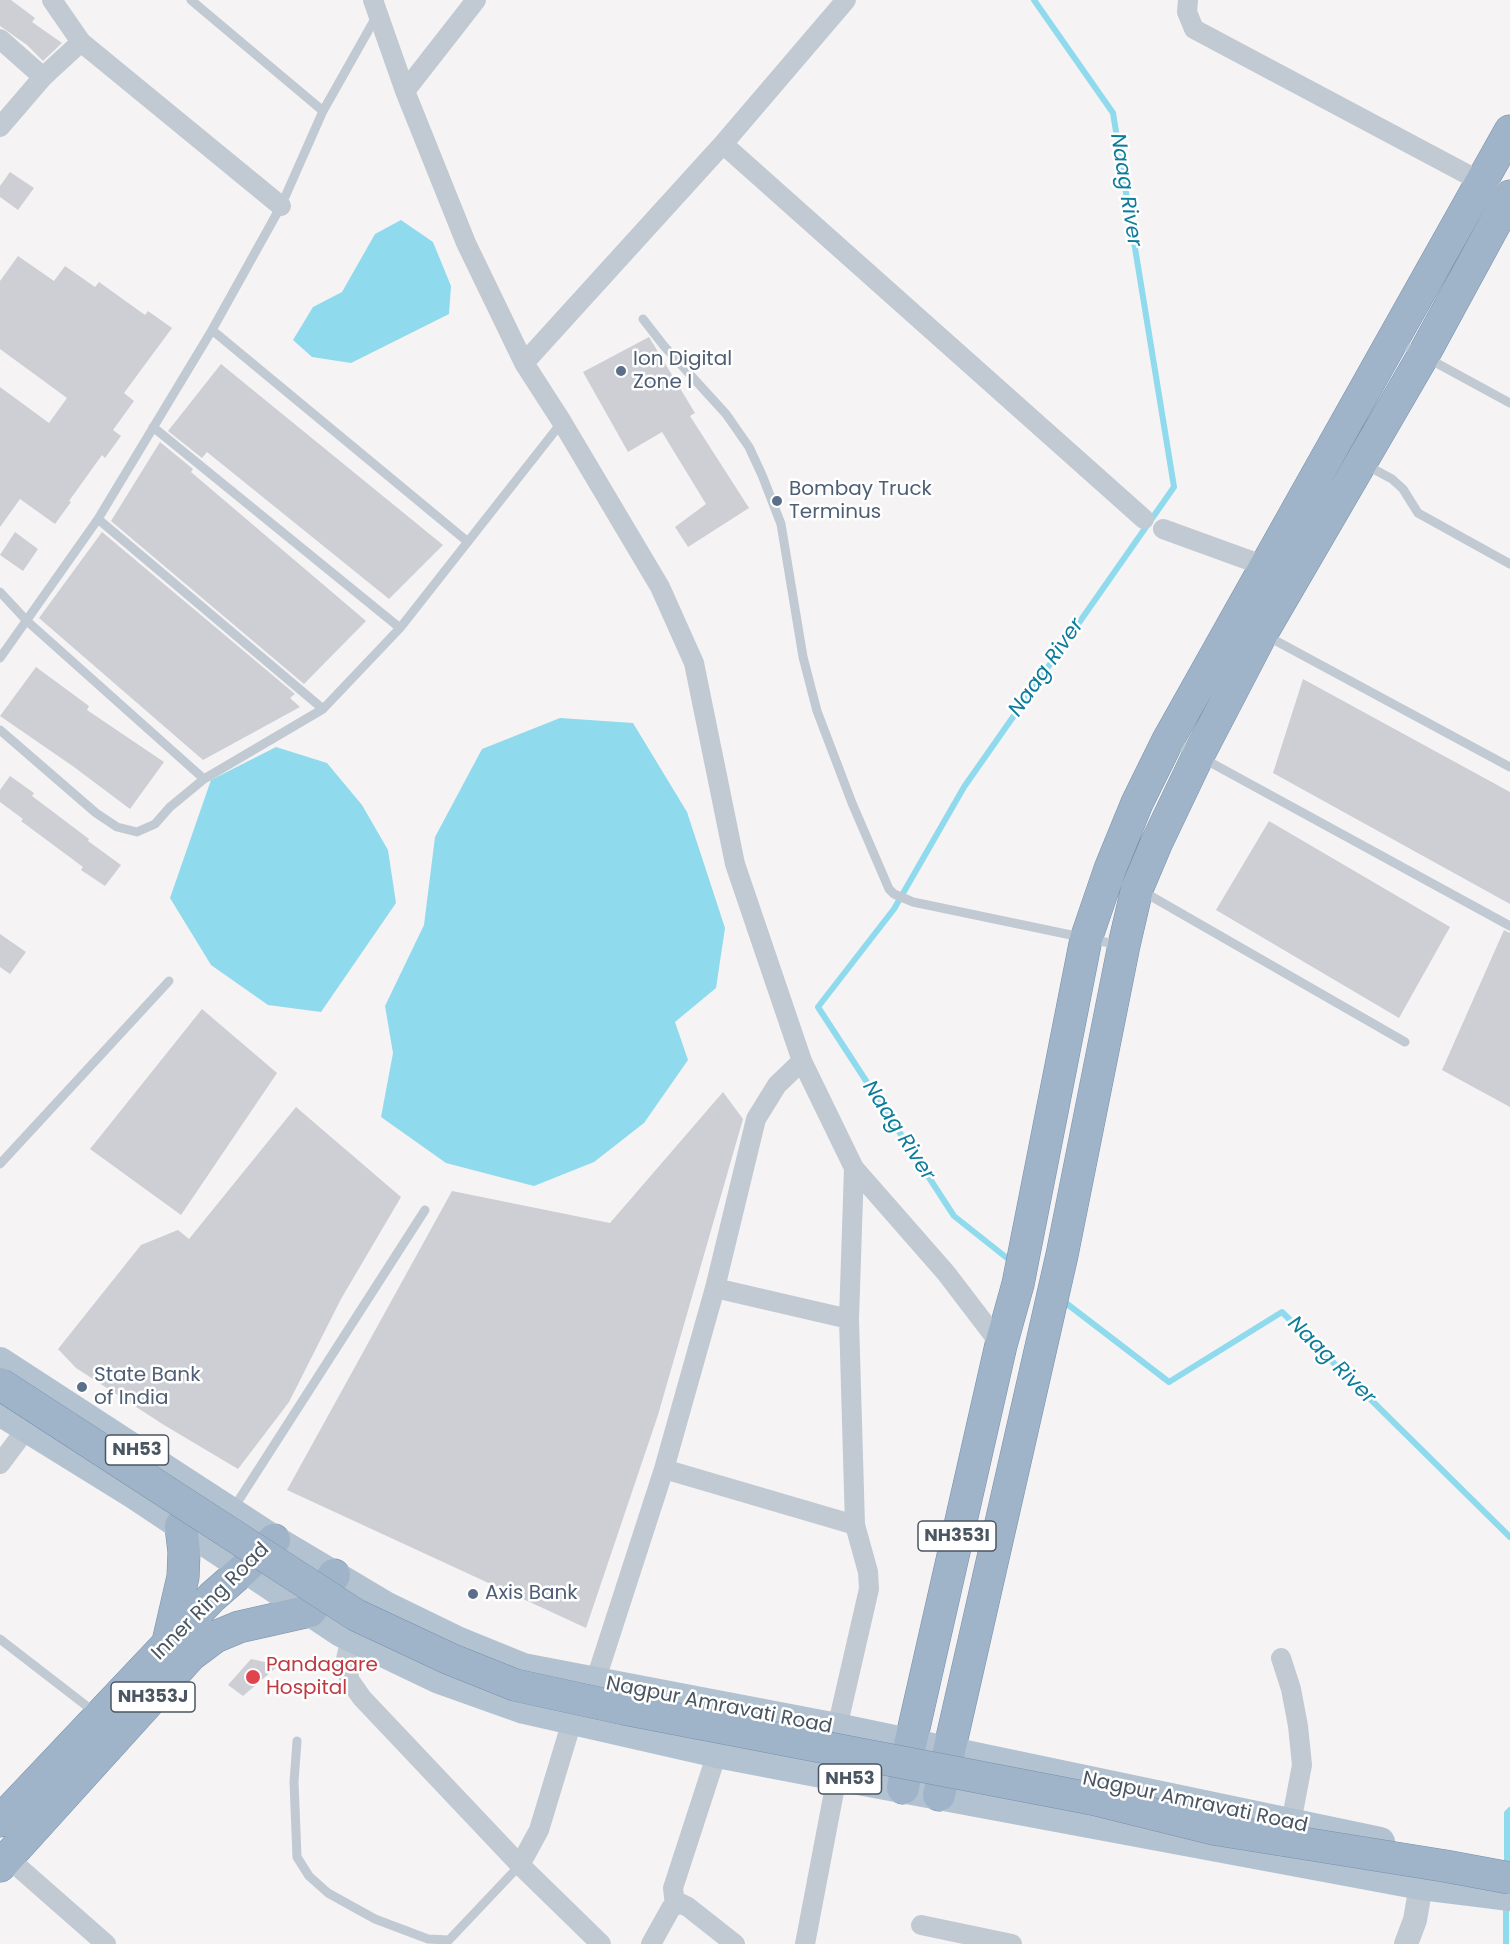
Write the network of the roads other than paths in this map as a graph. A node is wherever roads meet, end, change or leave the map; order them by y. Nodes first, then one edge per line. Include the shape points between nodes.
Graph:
1 (52, 0) edge
2 (191, 0) edge
3 (476, 0) edge
4 (846, 0) edge
5 (1188, 0) edge
6 (376, 7) edge
7 (0, 39) edge
8 (81, 42) junction
9 (43, 77) junction
10 (405, 91) junction
11 (323, 111) junction
12 (0, 127) edge
13 (1510, 131) edge
14 (723, 144) junction
15 (1482, 182) junction
16 (1509, 197) edge
17 (281, 206) junction
18 (643, 320) dead end
19 (212, 330) junction
20 (1393, 339) junction
21 (1423, 356) junction
22 (524, 363) junction
23 (1510, 404) edge
24 (562, 422) junction
25 (153, 427) junction
26 (1361, 462) junction
27 (98, 519) junction
28 (1144, 519) joint
29 (1163, 529) joint
30 (468, 542) junction
31 (1510, 564) edge
32 (1265, 566) junction
33 (0, 592) edge
34 (27, 621) junction
35 (400, 628) junction
36 (1262, 633) junction
37 (0, 658) edge
38 (323, 709) junction
39 (0, 730) edge
40 (1168, 740) junction
41 (1198, 756) junction
42 (1510, 767) edge
43 (204, 779) junction
44 (1137, 889) junction
45 (1510, 926) edge
46 (1086, 939) junction
47 (1124, 945) junction
48 (169, 981) dead end
49 (1405, 1042) dead end
50 (802, 1061) junction
51 (0, 1164) edge
52 (854, 1168) junction
53 (425, 1210) dead end
54 (715, 1288) junction
55 (849, 1319) junction
56 (1001, 1345) junction
57 (0, 1362) edge
58 (0, 1384) edge
59 (0, 1411) edge
60 (27, 1428) junction
61 (0, 1464) edge
62 (664, 1469) junction
63 (232, 1511) junction
64 (855, 1525) junction
65 (181, 1526) junction
66 (274, 1540) junction
67 (244, 1569) junction
68 (334, 1575) junction
69 (310, 1611) junction
70 (351, 1638) junction
71 (0, 1640) edge
72 (168, 1643) junction
73 (1281, 1658) dead end
74 (595, 1682) junction
75 (99, 1715) junction
76 (572, 1721) junction
77 (837, 1728) junction
78 (297, 1740) dead end
79 (910, 1745) junction
80 (717, 1753) junction
81 (949, 1753) junction
82 (837, 1776) junction
83 (903, 1788) junction
84 (939, 1795) junction
85 (0, 1821) edge
86 (1291, 1822) junction
87 (1422, 1851) junction
88 (3, 1858) edge
89 (520, 1865) junction
90 (1501, 1879) edge
91 (1421, 1885) junction
92 (675, 1905) junction
93 (921, 1925) dead end
94 (449, 1942) edge
95 (106, 1944) edge
96 (601, 1944) edge
97 (651, 1944) edge
98 (735, 1944) edge
99 (805, 1944) edge
100 (1012, 1944) edge
101 (1406, 1944) edge

1 - 8 street
2 - 11 lane
3 - 10 street
4 - 14 street
5 - 15 street via 1187,12 1194,28
6 - 10 street
6 - 11 lane
7 - 9 street
8 - 9 street
8 - 17 street
9 - 12 street
10 - 22 street via 466,243
11 - 17 lane
13 - 15 highway
14 - 22 street
14 - 28 street
15 - 16 street
15 - 20 highway
16 - 21 highway
17 - 19 lane
18 - 46 lane via 726,414 749,447 762,475 781,524 803,657 817,711 889,889 907,900
19 - 25 lane
19 - 30 lane
20 - 21 lane
20 - 32 highway
21 - 23 lane
21 - 26 highway
22 - 24 street
24 - 30 lane
24 - 50 street via 660,587 694,663 735,864
25 - 27 lane
25 - 35 lane
26 - 31 lane via 1392,479 1418,513
26 - 36 highway
27 - 34 lane
27 - 38 lane
28 - 29 lane
29 - 32 street
30 - 35 lane
32 - 40 highway
33 - 34 lane
34 - 37 lane
34 - 43 lane
35 - 38 lane
36 - 41 highway
36 - 42 lane
38 - 43 lane
39 - 43 lane via 96,813 117,827 137,832 155,824
40 - 41 lane
40 - 46 highway via 1137,803
41 - 44 highway
41 - 45 lane
44 - 47 highway
44 - 49 lane
46 - 47 lane
46 - 56 highway, NH353I via 1021,1270
47 - 81 highway, NH353I via 1053,1293
48 - 51 lane
50 - 52 street
50 - 54 street via 777,1085 756,1119
52 - 55 street
52 - 56 street via 946,1273
53 - 63 lane
54 - 55 street
54 - 62 street
55 - 64 street
56 - 79 highway, NH353I
57 - 63 main road, Nagpur Amravati Road / NH53
58 - 90 highway, bridge via 356,1615 515,1685 1093,1799 1214,1829 1445,1866
59 - 60 main road, Nagpur Amravati Road / NH53
60 - 61 street
60 - 65 main road, Nagpur Amravati Road / NH53
62 - 64 street
62 - 74 street
63 - 66 main road, Nagpur Amravati Road / NH53
64 - 77 street via 869,1589
65 - 67 main road, Nagpur Amravati Road / NH53
65 - 72 highway via 183,1577
66 - 67 highway, Inner Ring Road / NH353J
66 - 68 main road, Nagpur Amravati Road / NH53
67 - 69 main road, Nagpur Amravati Road / NH53
67 - 72 highway, Inner Ring Road / NH353J
68 - 69 highway
68 - 74 main road, Nagpur Amravati Road / NH53 via 385,1606 459,1642 523,1668
69 - 70 main road, Nagpur Amravati Road / NH53
69 - 88 highway, Inner Ring Road / NH353J via 239,1628 215,1637 191,1655
70 - 76 main road, Nagpur Amravati Road / NH53 via 437,1678 524,1709
70 - 89 street via 345,1663 350,1682
71 - 75 lane
72 - 75 highway, Inner Ring Road / NH353J
73 - 86 street via 1291,1689 1302,1765
74 - 77 main road, Nagpur Amravati Road / NH53
75 - 85 highway, Inner Ring Road / NH353J
76 - 80 main road, Nagpur Amravati Road / NH53
76 - 89 street via 539,1830
77 - 79 main road, Nagpur Amravati Road / NH53
78 - 94 lane via 297,1857 309,1876 328,1893 375,1919 428,1939
79 - 81 main road, Nagpur Amravati Road / NH53
79 - 83 highway, NH353I
80 - 82 main road, Nagpur Amravati Road / NH53
80 - 92 street via 673,1888
81 - 84 highway, NH353I
81 - 86 main road, Nagpur Amravati Road / NH53
82 - 83 main road, Nagpur Amravati Road / NH53
82 - 99 street
83 - 84 main road, Nagpur Amravati Road / NH53
84 - 91 main road, Nagpur Amravati Road / NH53
86 - 87 main road, Nagpur Amravati Road / NH53
87 - 90 main road, Nagpur Amravati Road / NH53
87 - 91 street
88 - 95 street
89 - 94 lane
89 - 96 street
90 - 91 main road, Nagpur Amravati Road / NH53
91 - 101 street
92 - 97 street
92 - 98 street via 688,1907
93 - 100 street

